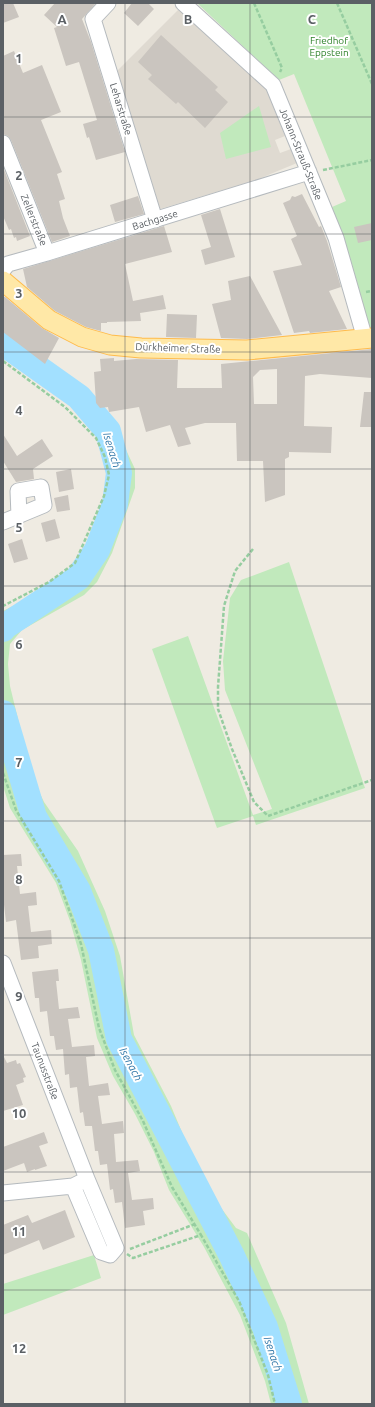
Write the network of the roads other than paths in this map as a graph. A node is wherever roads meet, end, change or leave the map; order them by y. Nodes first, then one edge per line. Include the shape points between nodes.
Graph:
1 (108, 3) edge
2 (184, 3) edge
3 (3, 143) edge
4 (309, 172) junction
5 (155, 220) junction
6 (47, 253) junction
7 (3, 270) edge
8 (3, 281) edge
9 (368, 339) edge
10 (19, 516) dead end
11 (3, 522) edge
12 (3, 963) edge
13 (87, 1179) junction
14 (73, 1186) junction
15 (3, 1193) edge

1 - 5 street, Leharstraße via 93,19
2 - 4 street, Johann-Strauß-Straße via 273,85
3 - 6 street, Zellerstraße
4 - 5 street, Bachgasse
4 - 9 street, Johann-Strauß-Straße via 336,238
5 - 6 street, Bachgasse
6 - 7 street, Bachgasse via 8,264
8 - 9 main road, Dürkheimer Straße via 49,320 82,337 110,344 141,348 247,350
10 - 11 street
12 - 13 street, Taunusstraße
13 - 14 street
13 - 14 street, Taunusstraße via 116,1248 110,1255 100,1252
14 - 15 street

